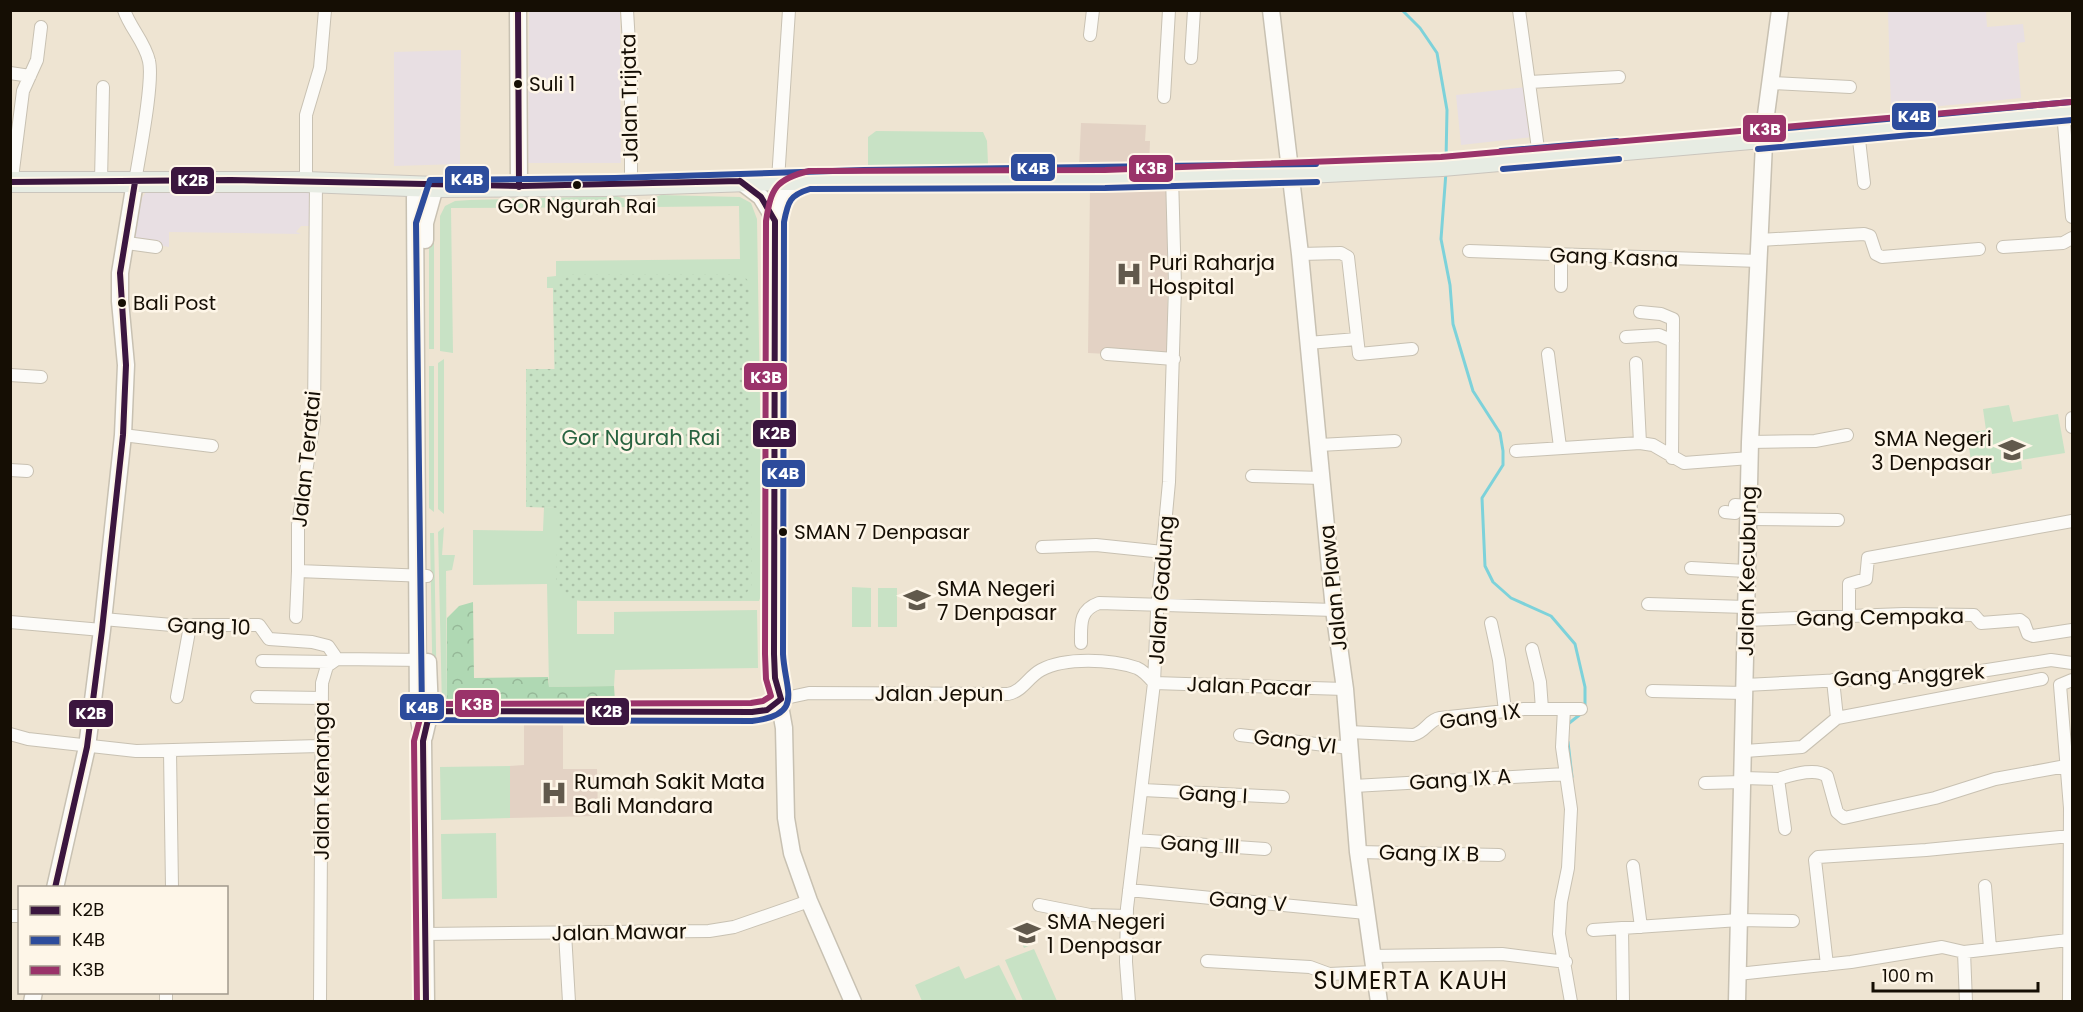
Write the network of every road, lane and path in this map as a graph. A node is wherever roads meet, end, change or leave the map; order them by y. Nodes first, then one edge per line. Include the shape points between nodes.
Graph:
1 (123, 10) edge
2 (325, 10) edge
3 (518, 10) edge
4 (627, 10) edge
5 (789, 10) edge
6 (1093, 10) edge
7 (1169, 10) edge
8 (1194, 10) edge
9 (1271, 10) edge
10 (1519, 10) edge
11 (1780, 10) edge
12 (41, 27) dead end
13 (1090, 35) dead end
14 (1191, 58) dead end
15 (10, 73) edge
16 (30, 76) junction
17 (1619, 77) dead end
18 (1530, 82) junction
19 (1771, 83) junction
20 (103, 87) dead end
21 (1850, 87) dead end
22 (1164, 97) dead end
23 (2068, 112) edge
24 (1858, 131) junction
25 (1765, 140) junction
26 (1539, 156) junction
27 (1289, 174) junction
28 (1172, 176) junction
29 (778, 180) junction
30 (809, 180) junction
31 (101, 181) junction
32 (740, 181) junction
33 (11, 182) edge
34 (135, 182) junction
35 (311, 182) junction
36 (1864, 183) dead end
37 (631, 186) junction
38 (426, 187) junction
39 (519, 187) junction
40 (10, 188) edge
41 (2073, 217) edge
42 (776, 221) junction
43 (2073, 238) edge
44 (1760, 240) junction
45 (127, 243) junction
46 (156, 247) dead end
47 (2002, 247) dead end
48 (1979, 249) dead end
49 (1469, 251) dead end
50 (1300, 254) junction
51 (1561, 255) junction
52 (1759, 261) junction
53 (1561, 286) dead end
54 (1640, 312) dead end
55 (1626, 337) dead end
56 (1357, 339) junction
57 (1673, 341) junction
58 (1308, 343) junction
59 (1412, 349) dead end
60 (1107, 354) dead end
61 (1548, 354) dead end
62 (1174, 359) junction
63 (1636, 363) dead end
64 (10, 375) edge
65 (41, 377) dead end
66 (2073, 418) edge
67 (2073, 427) edge
68 (123, 435) junction
69 (1847, 435) dead end
70 (1395, 441) dead end
71 (1640, 443) junction
72 (1319, 445) junction
73 (212, 446) dead end
74 (1560, 447) junction
75 (1750, 450) junction
76 (1516, 451) dead end
77 (1672, 458) junction
78 (10, 470) edge
79 (27, 471) dead end
80 (1252, 476) dead end
81 (1322, 478) junction
82 (1748, 512) junction
83 (1725, 513) dead end
84 (1838, 520) dead end
85 (2073, 521) edge
86 (1042, 548) dead end
87 (1163, 552) junction
88 (1691, 568) dead end
89 (298, 571) junction
90 (1746, 571) junction
91 (422, 575) junction
92 (1158, 604) junction
93 (1648, 604) dead end
94 (1334, 610) junction
95 (1746, 614) junction
96 (296, 617) dead end
97 (1849, 617) junction
98 (10, 622) edge
99 (1491, 623) dead end
100 (102, 625) junction
101 (190, 626) junction
102 (2073, 630) edge
103 (1081, 643) dead end
104 (1532, 649) dead end
105 (423, 660) junction
106 (333, 661) junction
107 (262, 662) dead end
108 (2073, 663) edge
109 (2042, 679) dead end
110 (1833, 680) junction
111 (2073, 680) edge
112 (1154, 683) junction
113 (1345, 688) junction
114 (1745, 689) junction
115 (1652, 691) dead end
116 (177, 697) dead end
117 (256, 697) dead end
118 (322, 698) junction
119 (781, 699) junction
120 (1542, 708) junction
121 (1564, 709) junction
122 (1581, 709) dead end
123 (430, 711) junction
124 (1505, 711) junction
125 (1837, 718) junction
126 (10, 735) edge
127 (1240, 735) dead end
128 (1349, 740) junction
129 (423, 741) junction
130 (320, 746) junction
131 (87, 747) junction
132 (170, 751) junction
133 (1745, 751) junction
134 (2066, 766) junction
135 (1566, 774) junction
136 (1778, 779) junction
137 (1743, 780) junction
138 (1705, 783) dead end
139 (1354, 786) junction
140 (1143, 790) junction
141 (1283, 797) dead end
142 (1785, 829) dead end
143 (2070, 836) junction
144 (1135, 840) junction
145 (1265, 849) dead end
146 (1358, 852) junction
147 (1499, 855) dead end
148 (1633, 867) dead end
149 (55, 886) edge
150 (172, 886) edge
151 (1984, 886) dead end
152 (1129, 890) junction
153 (809, 901) junction
154 (1039, 905) dead end
155 (1366, 913) junction
156 (1127, 916) junction
157 (1739, 920) junction
158 (1793, 921) dead end
159 (1641, 927) junction
160 (1622, 928) junction
161 (1593, 930) dead end
162 (565, 933) junction
163 (425, 934) junction
164 (2068, 940) junction
165 (1990, 948) junction
166 (1964, 952) junction
167 (1207, 961) dead end
168 (1566, 962) junction
169 (1372, 964) junction
170 (1827, 965) junction
171 (1737, 974) junction
172 (320, 1002) edge
173 (426, 1002) edge
174 (569, 1002) edge
175 (853, 1002) edge
176 (1130, 1002) edge
177 (1379, 1002) edge
178 (1571, 1002) edge
179 (1623, 1002) edge
180 (1737, 1002) edge
181 (1966, 1002) edge
182 (2069, 1002) edge

1 - 34 street via 146,51 150,70
2 - 35 street, Jalan Teratai via 320,68 306,115
3 - 39 street
4 - 37 street, Jalan Trijata
5 - 29 street
6 - 13 street
7 - 22 street
8 - 14 street
9 - 27 street, Jalan Plawa
10 - 18 street
11 - 19 street, Jalan Kecubung
12 - 16 street
15 - 16 street
16 - 33 street via 23,91
17 - 18 street
18 - 26 street
19 - 21 street
19 - 25 street, Jalan Kecubung
20 - 31 street
23 - 24 main road
23 - 41 street
24 - 25 main road
24 - 36 street
25 - 26 main road
25 - 44 street, Jalan Kecubung
26 - 27 main road via 1442,166
27 - 28 main road
27 - 50 street, Jalan Plawa
28 - 30 main road
28 - 62 street, Jalan Gadung
29 - 30 main road
29 - 32 main road
30 - 42 street via 790,186 780,195
31 - 33 main road
31 - 34 main road
32 - 37 main road
32 - 42 street via 761,197
33 - 40 street
34 - 35 main road
34 - 45 street
35 - 38 main road
35 - 89 street, Jalan Teratai via 314,420 297,525
37 - 39 main road
38 - 39 main road
38 - 91 street
42 - 119 street via 774,654
43 - 47 street via 2063,243
44 - 48 street via 1864,234 1882,257
44 - 52 street, Jalan Kecubung
45 - 46 street
45 - 68 street via 120,273 126,365
49 - 51 street, Gang Kasna
50 - 56 street via 1341,253 1348,257
50 - 58 street, Jalan Plawa
51 - 52 street, Gang Kasna
51 - 53 street
52 - 75 street, Jalan Kecubung
54 - 57 street via 1673,319
55 - 57 street via 1659,335
56 - 58 street
56 - 59 street via 1359,354
57 - 77 street
58 - 72 street, Jalan Plawa
60 - 62 street
61 - 74 street
62 - 87 street, Jalan Gadung
63 - 71 street
64 - 65 street
66 - 67 street
68 - 73 street
68 - 100 street
69 - 75 street
70 - 72 street
71 - 74 street
71 - 77 street via 1653,445
72 - 81 street, Jalan Plawa
74 - 76 street
75 - 77 street via 1684,463
75 - 82 street, Jalan Kecubung
78 - 79 street
80 - 81 street
81 - 94 street, Jalan Plawa
82 - 83 street via 1735,505 1735,513
82 - 84 street
82 - 90 street, Jalan Kecubung
85 - 97 street via 1868,558 1866,579 1849,584
86 - 87 street via 1096,545
87 - 92 street, Jalan Gadung
88 - 90 street
89 - 91 street
89 - 96 street, Jalan Teratai
90 - 95 street, Jalan Kecubung
91 - 105 street
92 - 94 street
92 - 103 street via 1090,606 1082,616
92 - 112 street, Jalan Gadung
93 - 95 street, Gang Cempaka
94 - 113 street, Jalan Plawa
95 - 97 street, Gang Cempaka
95 - 114 street, Jalan Kecubung
97 - 102 street, Gang Cempaka via 1974,615 1981,623 2020,620 2033,636
98 - 100 street, Gang 10
99 - 124 street
100 - 101 street, Gang 10
100 - 131 street
101 - 106 street, Gang 10 via 259,625 269,639 328,646
101 - 116 street
104 - 120 street
105 - 106 street
105 - 123 street
105 - 129 street via 418,714
106 - 107 street
106 - 118 street, Jalan Kenanga via 324,674
108 - 110 street, Gang Anggrek via 2051,660 1962,674
109 - 125 street
110 - 114 street, Gang Anggrek
110 - 125 street
111 - 134 street via 2060,685
112 - 113 street, Jalan Pacar
112 - 119 street, Jalan Jepun via 1143,671 1129,666 1064,662 1041,670 1020,690 1008,694 809,693
112 - 140 street, Jalan Gadung
113 - 128 street, Jalan Plawa
114 - 115 street, Gang Anggrek
114 - 133 street, Jalan Kecubung
117 - 118 street
118 - 130 street, Jalan Kenanga
119 - 123 street, Jalan Jepun via 767,710 752,712
119 - 153 street via 786,818 792,853
120 - 121 street, Gang IX
120 - 124 street, Gang IX
121 - 122 street, Gang IX
121 - 135 street via 1562,747
123 - 129 street
124 - 128 street, Gang IX via 1437,718 1416,734
125 - 133 street via 1802,747
126 - 131 street
127 - 128 street, Gang VI
128 - 139 street, Jalan Plawa
129 - 163 street
130 - 132 street
130 - 172 street, Jalan Kenanga
131 - 132 street
131 - 149 street
132 - 150 street
133 - 137 street, Jalan Kecubung
134 - 136 street via 1995,779 1935,798 1841,817 1824,774 1816,771
134 - 143 street
135 - 139 street, Gang IX A
135 - 168 street via 1571,809 1559,934
136 - 137 street
136 - 142 street
137 - 138 street
137 - 157 street, Jalan Kecubung
139 - 146 street, Jalan Plawa
140 - 141 street, Gang I
140 - 144 street, Jalan Gadung
143 - 164 street
143 - 170 street via 1818,857 1815,860
144 - 145 street, Gang III
144 - 152 street, Jalan Gadung
146 - 147 street, Gang IX B
146 - 155 street, Jalan Plawa
148 - 159 street
151 - 165 street
152 - 155 street, Gang V
152 - 156 street, Jalan Gadung
153 - 162 street, Jalan Mawar via 734,927 709,931
153 - 175 street
154 - 156 street via 1090,915
155 - 169 street, Jalan Plawa
156 - 176 street, Jalan Gadung
157 - 158 street
157 - 159 street
157 - 171 street, Jalan Kecubung
159 - 160 street
160 - 161 street
160 - 179 street
162 - 163 street, Jalan Mawar
162 - 174 street
163 - 173 street
164 - 165 street
164 - 182 street
165 - 166 street
166 - 170 street via 1942,947
166 - 181 street
167 - 169 street via 1310,967 1329,974
168 - 169 street via 1502,954
168 - 178 street
169 - 177 street, Jalan Plawa
170 - 171 street
171 - 180 street, Jalan Kecubung

